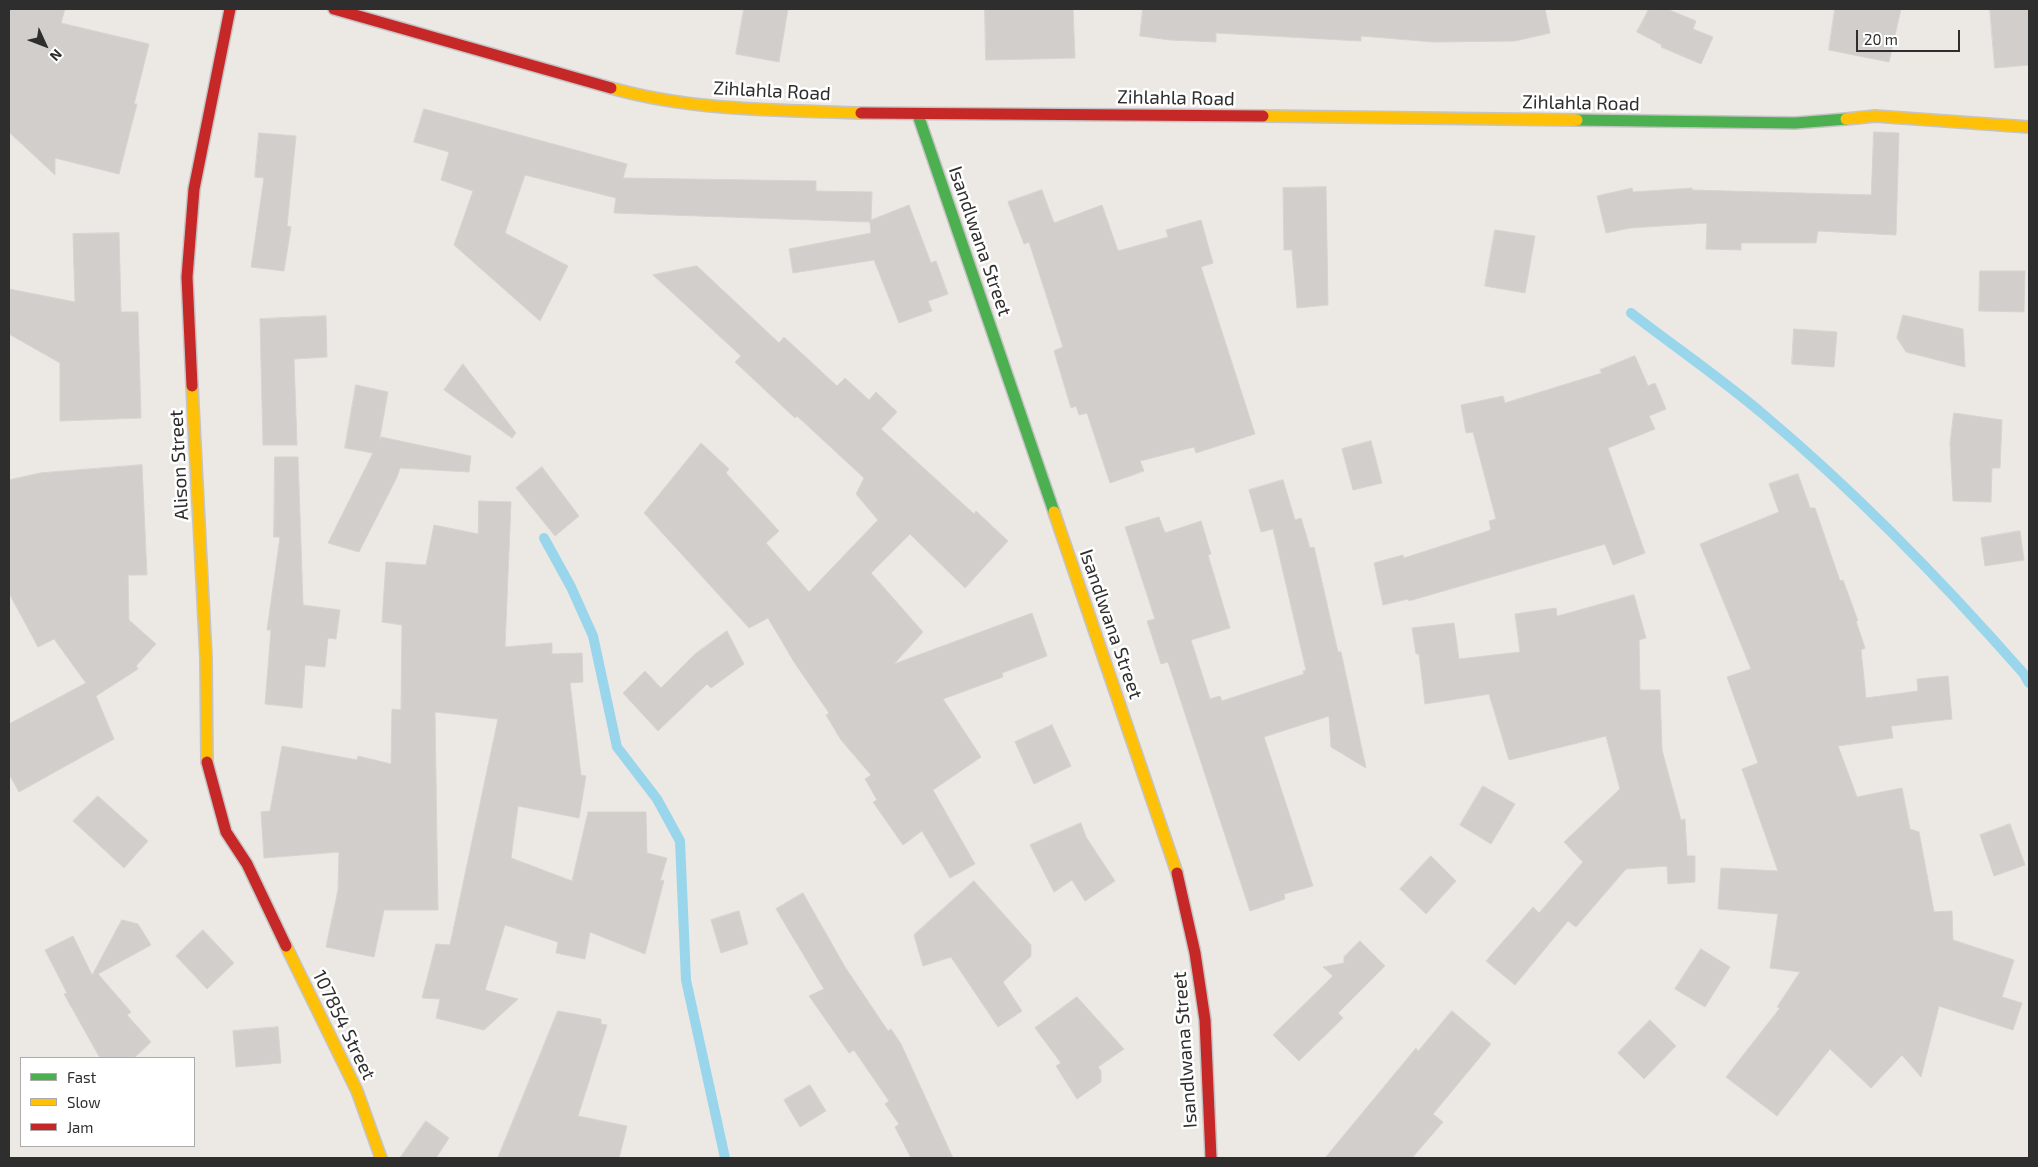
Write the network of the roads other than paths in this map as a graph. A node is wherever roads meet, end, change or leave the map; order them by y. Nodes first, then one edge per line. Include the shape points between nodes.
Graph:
1 (230, 9) edge
2 (334, 9) edge
3 (918, 115) junction
4 (2029, 127) edge
5 (267, 910) joint
6 (380, 1158) edge
7 (1211, 1158) edge

1 - 5 street, Alison Street via 194,189 187,277 206,658 207,760 226,832 247,864
2 - 3 street, Zihlahla Road via 626,92 674,102 728,108
3 - 4 street, Zihlahla Road via 1046,113 1785,123 1875,116
3 - 7 street, Isandlwana Street via 1174,862 1195,953 1204,1020
5 - 6 street, 107854 Street via 357,1091

